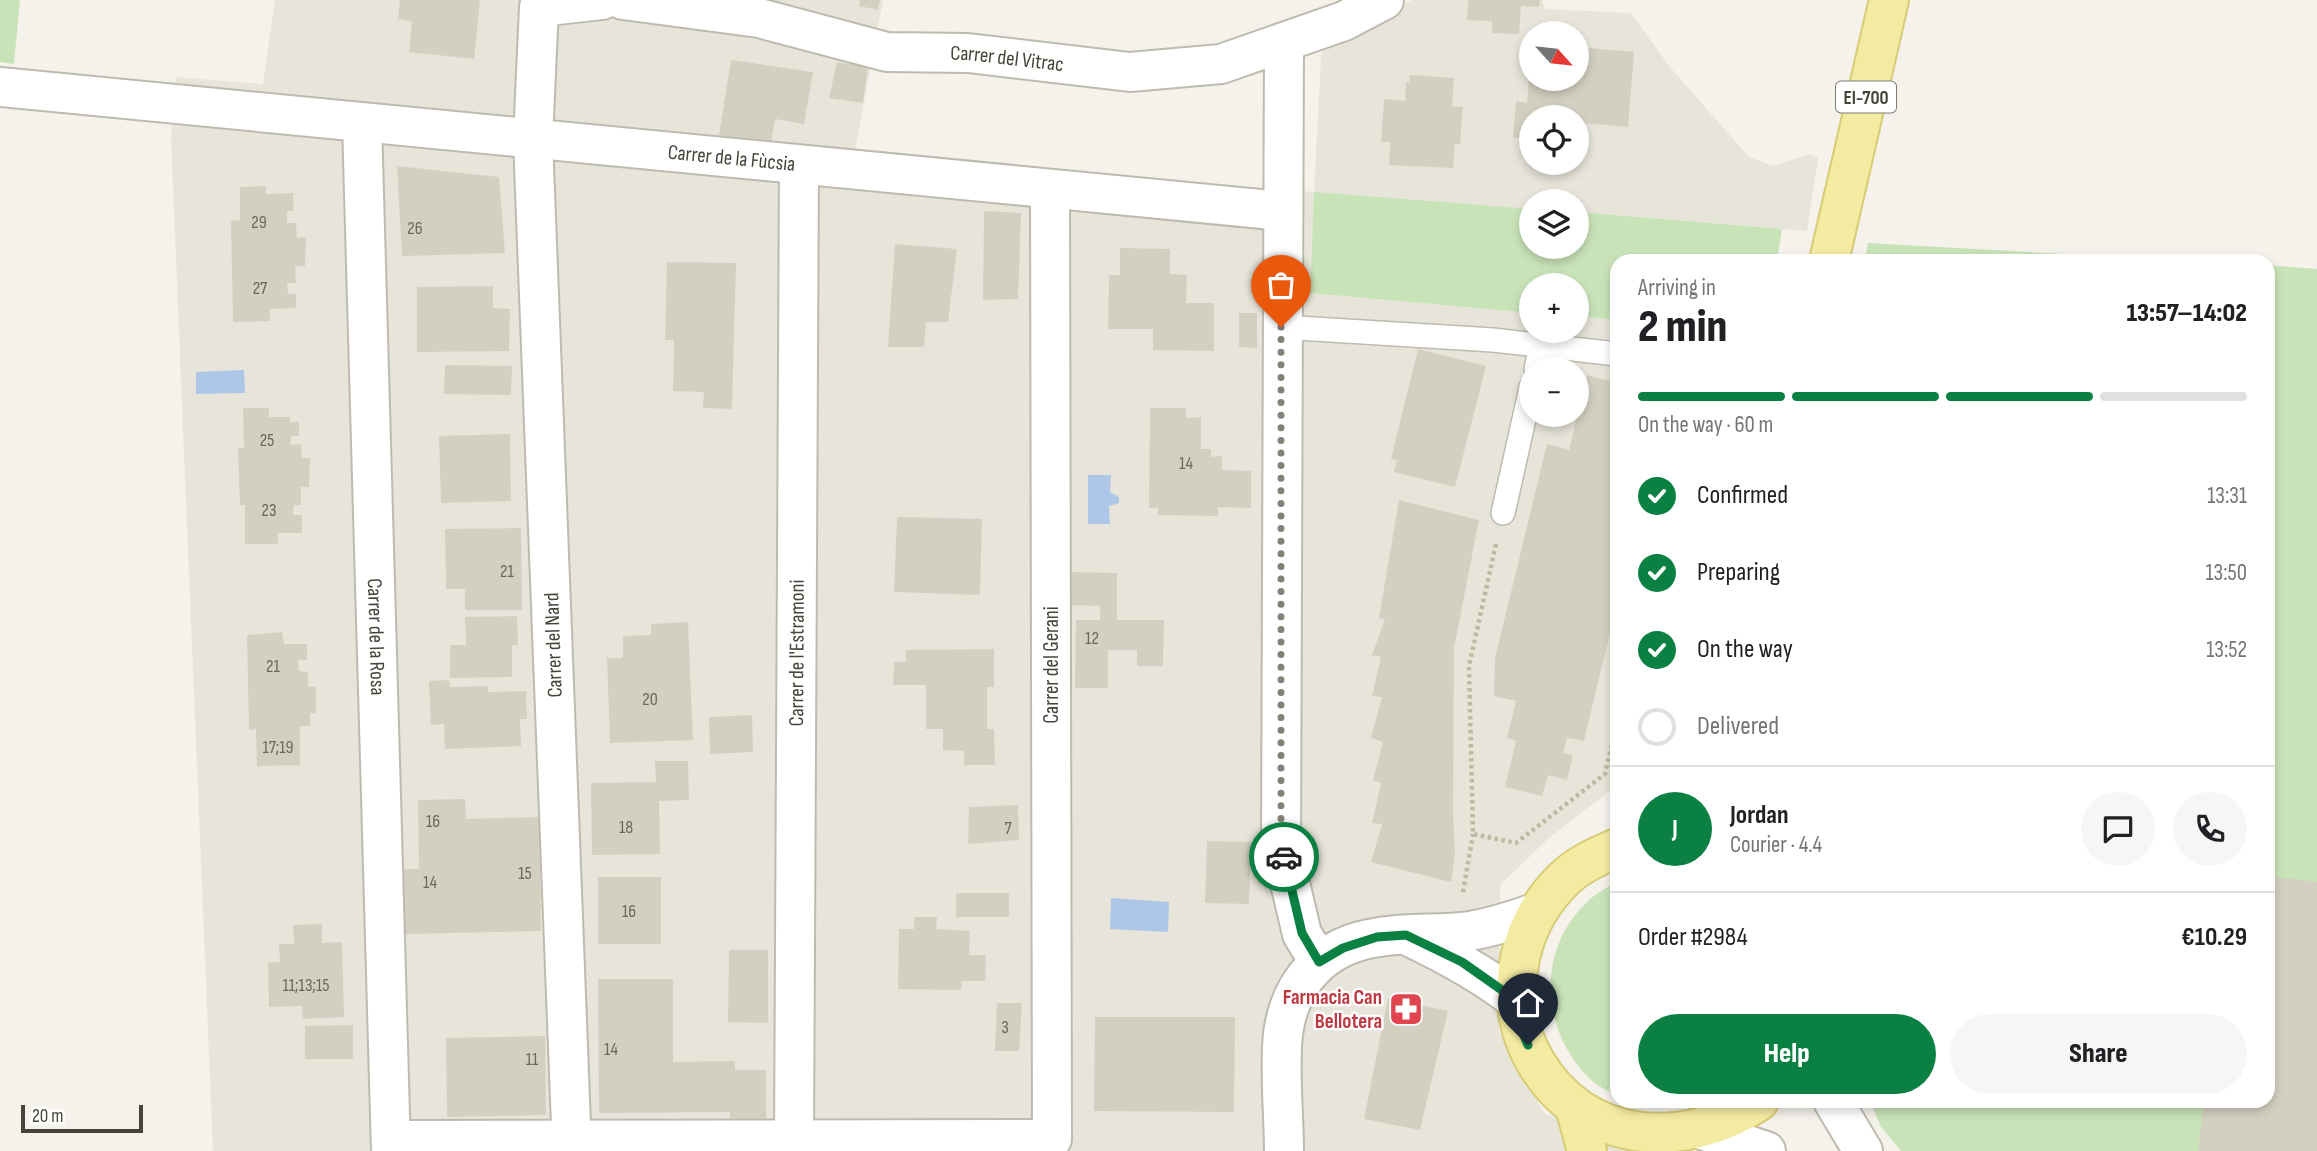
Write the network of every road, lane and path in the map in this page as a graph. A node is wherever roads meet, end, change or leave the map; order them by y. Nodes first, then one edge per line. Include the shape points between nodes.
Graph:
1 (603, 0) edge
2 (623, 0) edge
3 (1384, 0) edge
4 (1889, 0) edge
5 (1284, 43) junction
6 (0, 87) edge
7 (362, 122) junction
8 (533, 139) junction
9 (799, 166) junction
10 (1050, 191) junction
11 (1282, 211) junction
12 (1831, 254) edge
13 (1281, 327) junction
14 (1541, 345) junction
15 (1610, 353) edge
16 (1538, 357) edge
17 (1522, 427) edge
18 (1503, 513) joint
19 (1610, 752) edge
20 (1473, 834) junction
21 (1610, 851) edge
22 (1537, 912) junction
23 (1457, 932) junction
24 (1406, 935) junction
25 (1319, 962) junction
26 (1516, 1000) junction
27 (1575, 1107) junction
28 (1750, 1108) edge
29 (1837, 1108) edge
30 (1693, 1138) edge
31 (794, 1141) junction
32 (391, 1145) edge
33 (572, 1145) edge
34 (1284, 1151) edge
35 (1587, 1151) edge
36 (1766, 1151) edge
37 (1863, 1151) edge

1 - 8 street via 539,7
2 - 5 street, Carrer del Vitrac via 759,18 887,52 968,53 1130,72 1221,64
3 - 5 street, Carrer del Vitrac
4 - 12 main road, EI-700
5 - 11 street
6 - 7 street, Carrer de la Fùcsia
7 - 8 street, Carrer de la Fùcsia
7 - 32 street, Carrer de la Rosa
8 - 9 street, Carrer de la Fùcsia
8 - 33 street, Carrer del Nard
9 - 10 street, Carrer de la Fùcsia
9 - 31 street, Carrer de l'Estramoni
10 - 11 street, Carrer de la Fùcsia
10 - 31 street, Carrer del Gerani via 1052,1139
11 - 13 street
13 - 14 lane
13 - 25 street via 1281,845 1302,933
14 - 15 lane
14 - 16 lane
17 - 18 lane
18 - 20 path via 1469,666
19 - 20 path via 1605,774 1516,843
20 - 23 path
21 - 22 main road via 1588,860 1559,883
22 - 23 street
22 - 26 main road via 1517,969
23 - 24 street
24 - 25 street via 1377,937
24 - 26 street via 1462,962
25 - 34 street via 1302,978 1289,1004 1283,1035
26 - 27 main road via 1534,1060 1552,1086
27 - 30 main road via 1632,1133
27 - 35 main road
28 - 30 main road
29 - 37 street
30 - 36 street
31 - 33 street
32 - 33 street

